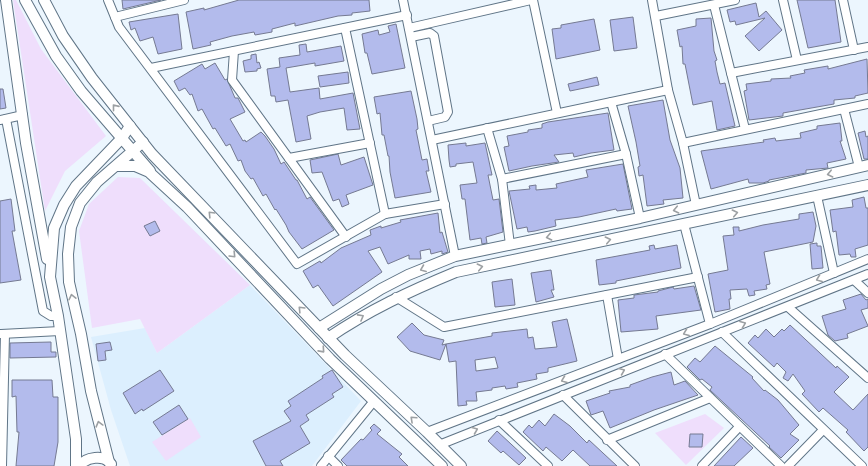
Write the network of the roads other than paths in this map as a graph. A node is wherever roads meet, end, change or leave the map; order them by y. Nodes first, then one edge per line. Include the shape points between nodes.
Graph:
1 (6, 0) edge
2 (25, 0) edge
3 (44, 0) edge
4 (108, 0) edge
5 (184, 0) edge
6 (403, 0) edge
7 (532, 0) edge
8 (652, 0) edge
9 (736, 0) edge
10 (783, 0) edge
11 (843, 0) edge
12 (171, 2) edge
13 (714, 5) junction
14 (407, 15) junction
15 (656, 16) junction
16 (115, 17) junction
17 (345, 28) junction
18 (410, 32) junction
19 (868, 47) edge
20 (854, 50) junction
21 (234, 51) junction
22 (797, 60) junction
23 (150, 68) junction
24 (731, 73) junction
25 (668, 90) junction
26 (611, 102) junction
27 (868, 104) edge
28 (844, 109) junction
29 (557, 113) junction
30 (23, 115) junction
31 (3, 119) edge
32 (428, 121) junction
33 (130, 126) junction
34 (487, 128) junction
35 (745, 129) junction
36 (122, 138) junction
37 (432, 140) junction
38 (143, 142) junction
39 (370, 143) junction
40 (682, 143) junction
41 (132, 150) junction
42 (626, 154) junction
43 (289, 158) junction
44 (117, 166) junction
45 (863, 166) edge
46 (156, 178) junction
47 (502, 179) junction
48 (868, 185) edge
49 (817, 196) junction
50 (445, 204) junction
51 (696, 205) junction
52 (386, 214) junction
53 (640, 218) junction
54 (684, 224) junction
55 (346, 236) junction
56 (510, 245) junction
57 (455, 256) junction
58 (868, 259) edge
59 (834, 273) junction
60 (868, 274) edge
61 (50, 277) junction
62 (698, 277) junction
63 (854, 280) junction
64 (868, 293) edge
65 (607, 295) junction
66 (396, 297) junction
67 (788, 307) junction
68 (58, 316) junction
69 (710, 324) junction
70 (319, 328) junction
71 (60, 331) junction
72 (722, 332) junction
73 (3, 334) edge
74 (328, 338) junction
75 (665, 354) junction
76 (618, 359) junction
77 (868, 378) edge
78 (2, 393) edge
79 (562, 395) junction
80 (710, 398) junction
81 (374, 401) junction
82 (499, 420) junction
83 (739, 427) junction
84 (823, 430) junction
85 (427, 432) junction
86 (607, 440) junction
87 (439, 445) junction
88 (328, 456) junction
89 (111, 464) edge
90 (2, 466) edge
91 (78, 466) edge
92 (321, 466) edge
93 (338, 466) edge
94 (442, 466) edge
95 (461, 466) edge
96 (548, 466) edge
97 (635, 466) edge
98 (702, 466) edge
99 (781, 466) edge
100 (788, 466) edge
101 (862, 466) edge

1 - 30 main road
2 - 36 main road via 56,56 80,91
33 -> 3 main road via 63,36
4 - 16 street
5 - 12 street
6 - 14 street
7 - 18 street
7 - 29 street
8 - 15 street
9 - 13 street
10 - 22 street
11 - 20 street
12 - 16 street
13 - 15 street
13 - 24 street
14 - 17 street
14 - 18 street
15 - 25 street
16 - 23 street via 119,27
17 - 21 street
17 - 39 street
18 - 32 street
18 - 32 street via 430,33 434,36 448,112 445,117
19 - 20 street
20 - 22 street
21 - 23 street
21 - 43 street via 232,80
22 - 24 street
23 - 55 street via 297,264
24 - 35 street
25 - 26 street
25 - 40 street
26 - 29 street
26 - 42 street
27 - 28 street
28 - 35 street
28 - 45 street
29 - 34 street
30 - 31 street
30 - 61 main road
31 - 68 street via 43,311 51,316
32 - 37 street
33 - 36 main road
33 - 38 main road
34 - 37 street
34 - 47 street
35 - 40 street
36 - 41 main road
36 - 61 main road via 76,186 64,205 54,228
37 - 50 street
38 - 41 main road
70 -> 38 main road
39 - 43 street
39 - 52 street
40 - 51 street
41 - 44 main road
41 - 46 main road
42 - 47 street
42 - 53 street
43 - 55 street
44 - 46 main road via 135,166
89 -> 44 main road via 91,391 69,282 68,254 71,227 80,202 97,182
45 -> 51 main road
46 -> 81 main road via 192,212 330,359
47 - 56 street
48 - 49 main road
54 -> 49 main road
49 - 59 street
50 - 52 street
50 - 57 street
51 -> 53 main road
52 - 55 street
53 -> 56 main road
54 - 62 street
66 -> 54 main road via 456,272
56 - 57 main road
57 -> 70 main road via 381,289
58 - 59 street
59 -> 69 street
60 - 63 street
61 - 68 main road
62 - 65 street
62 - 69 street
63 - 64 street
63 - 67 street
65 - 66 street via 444,327
65 - 76 street
74 -> 66 main road
72 -> 67 street
67 - 77 street
68 - 71 main road
69 -> 76 street
70 - 74 main road
71 - 73 street
71 - 91 main road
72 - 75 street
72 - 84 street
73 - 78 street
85 -> 74 main road
79 -> 75 street
75 - 80 street
76 -> 85 street
78 - 90 street
79 - 82 street
79 - 86 street
80 - 83 street
80 - 86 street
81 - 88 street
81 - 94 main road
87 -> 82 street
82 - 96 street
83 - 98 street
83 - 99 street
84 - 100 street
84 - 101 street
85 - 87 main road
86 - 97 street
87 - 95 main road
88 - 92 street
88 - 93 street
89 - 91 main road via 98,458 87,460

